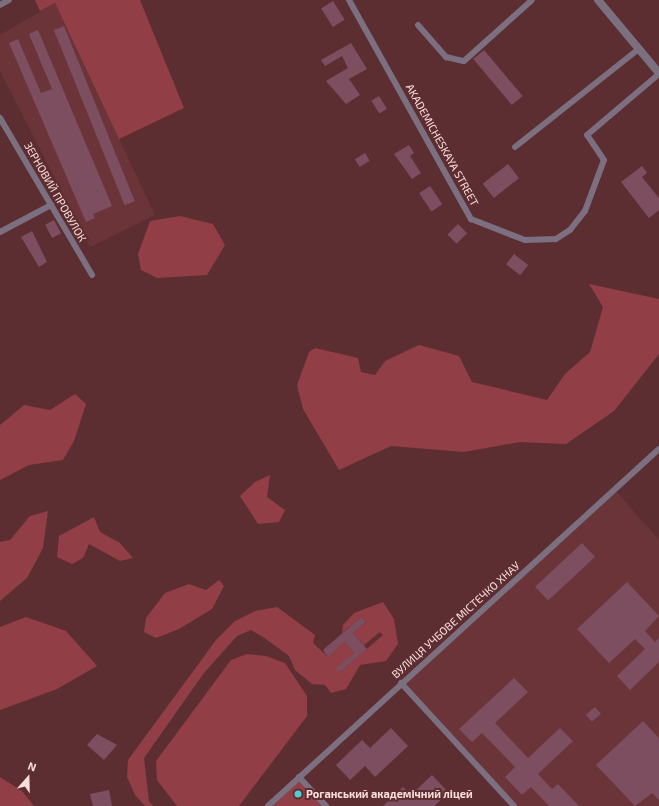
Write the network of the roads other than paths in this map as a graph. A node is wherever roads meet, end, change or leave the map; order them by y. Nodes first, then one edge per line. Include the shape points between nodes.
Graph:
1 (9, 0) edge
2 (349, 0) edge
3 (532, 0) edge
4 (598, 0) edge
5 (0, 5) edge
6 (418, 25) dead end
7 (640, 48) junction
8 (659, 73) edge
9 (0, 118) edge
10 (515, 148) dead end
11 (51, 205) junction
12 (0, 232) edge
13 (92, 276) dead end
14 (659, 449) edge
15 (401, 683) junction
16 (299, 777) junction
17 (268, 806) edge
18 (326, 806) edge
19 (514, 806) edge

1 - 5 street
2 - 8 street, AKADEMICHESKAYA STREET via 471,219 525,240 556,239 570,230 585,211 604,160 587,135
3 - 6 street via 464,61 446,57
4 - 7 street
7 - 8 street
7 - 10 street
9 - 11 street, ЗЕРНОВИЙ ПРОВУЛОК
11 - 12 street
11 - 13 street, ЗЕРНОВИЙ ПРОВУЛОК
14 - 15 street, ВУЛИЦЯ УЧБОВЕ МІСТЕЧКО ХНАУ
15 - 16 street, ВУЛИЦЯ УЧБОВЕ МІСТЕЧКО ХНАУ
15 - 19 street
16 - 17 street, ВУЛИЦЯ УЧБОВЕ МІСТЕЧКО ХНАУ
16 - 18 street

